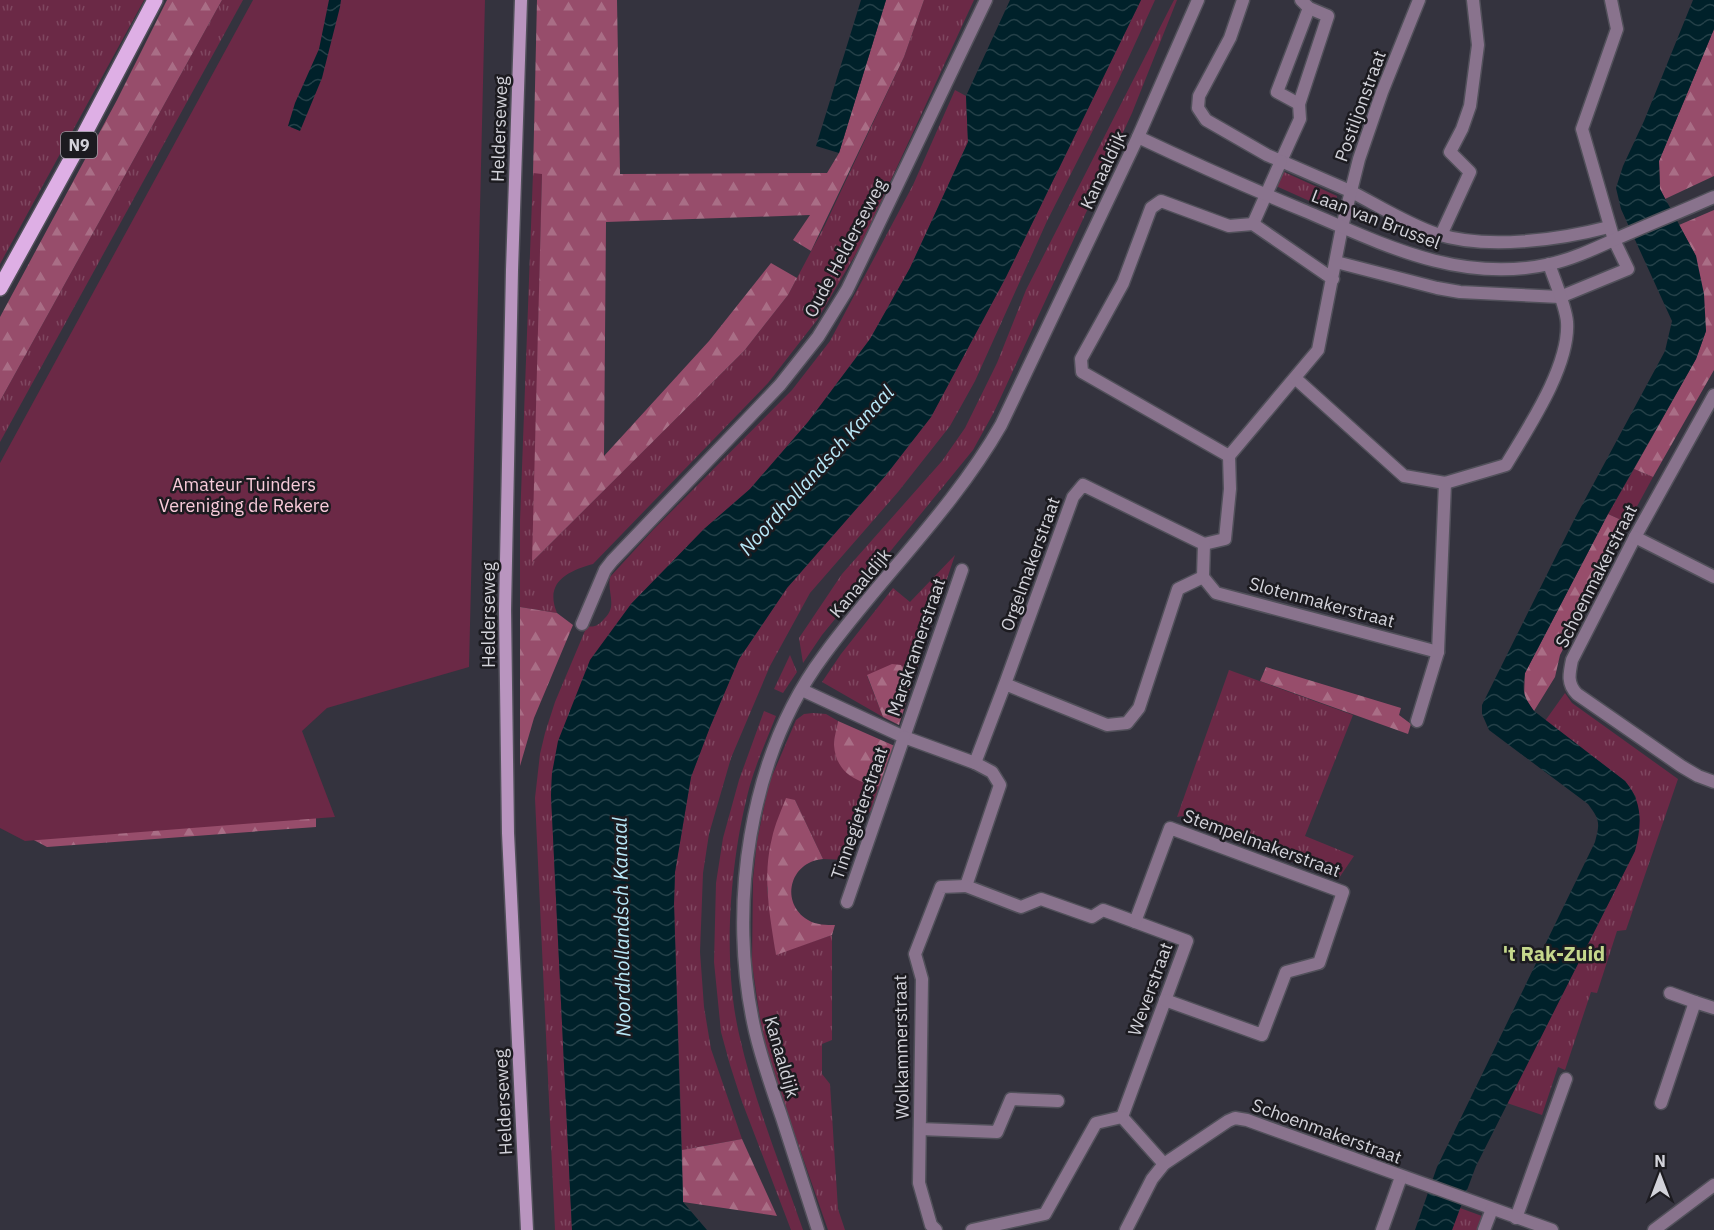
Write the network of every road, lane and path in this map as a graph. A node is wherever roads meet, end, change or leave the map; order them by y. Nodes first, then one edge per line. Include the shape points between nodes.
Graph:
1 (155, 0) edge
2 (521, 0) edge
3 (986, 0) edge
4 (1198, 0) edge
5 (1243, 0) edge
6 (1419, 0) edge
7 (1473, 0) edge
8 (1611, 0) edge
9 (1305, 4) edge
10 (1299, 104) junction
11 (1138, 137) junction
12 (1281, 161) junction
13 (1350, 191) junction
14 (1266, 195) junction
15 (1714, 197) edge
16 (1253, 224) junction
17 (1342, 227) junction
18 (1609, 227) junction
19 (1441, 235) junction
20 (1614, 240) junction
21 (1336, 262) junction
22 (1549, 264) junction
23 (1333, 279) junction
24 (0, 288) edge
25 (1560, 297) junction
26 (1295, 378) junction
27 (1714, 395) edge
28 (1229, 456) junction
29 (1445, 483) junction
30 (1635, 537) junction
31 (1204, 544) junction
32 (962, 570) dead end
33 (1203, 577) junction
34 (1714, 577) edge
35 (582, 624) dead end
36 (1438, 652) junction
37 (1005, 684) junction
38 (802, 690) junction
39 (1417, 721) dead end
40 (904, 736) junction
41 (975, 763) junction
42 (1714, 782) edge
43 (966, 886) junction
44 (847, 902) dead end
45 (1135, 922) junction
46 (1670, 993) dead end
47 (1166, 1000) junction
48 (1695, 1002) junction
49 (1714, 1008) edge
50 (1566, 1079) dead end
51 (1058, 1101) dead end
52 (1661, 1103) dead end
53 (1122, 1117) junction
54 (920, 1129) junction
55 (1164, 1164) junction
56 (1401, 1177) junction
57 (1714, 1185) edge
58 (1492, 1209) junction
59 (1516, 1218) junction
60 (527, 1230) edge
61 (818, 1230) edge
62 (936, 1230) edge
63 (972, 1230) edge
64 (1126, 1230) edge
65 (1382, 1230) edge
66 (1484, 1230) edge
67 (1552, 1230) edge
68 (1654, 1230) edge

1 - 24 main road, N9
2 - 60 main road, Helderseweg via 505,610 508,833
3 - 35 street, Oude Helderseweg via 834,314 780,384 604,570
4 - 11 street, Kanaaldijk
5 - 12 street, Laan van Brussel via 1230,38 1199,96 1198,108 1206,120
6 - 13 street, Postiljonstraat via 1382,92
7 - 19 street via 1478,45 1470,106 1450,152 1470,172
8 - 18 street via 1617,29 1582,129
9 - 10 street via 1277,92
9 - 10 street via 1328,16
10 - 12 street via 1300,119
11 - 14 street, Laan van Brussel
11 - 38 street, Kanaaldijk via 985,452 823,656
12 - 13 street, Laan van Brussel
12 - 14 street
13 - 17 street, Postiljonstraat
13 - 19 street, Laan van Brussel
14 - 16 street
14 - 17 street, Laan van Brussel
15 - 20 street, Laan van Brussel
16 - 23 street
16 - 28 street via 1229,226 1161,201 1151,208 1123,283 1081,359 1082,372
17 - 21 street, Postiljonstraat
17 - 22 street, Laan van Brussel via 1424,259 1454,266 1487,269
18 - 19 street, Laan van Brussel via 1583,234 1508,242 1480,243
18 - 20 street
20 - 22 street, Laan van Brussel
20 - 25 street via 1628,269
21 - 23 street, Postiljonstraat
21 - 25 street via 1449,290
22 - 25 street
23 - 26 street, Postiljonstraat via 1318,350
25 - 29 street via 1568,321 1565,351 1541,406 1506,465
26 - 28 street, Postiljonstraat
26 - 29 street via 1404,476
27 - 30 street, Schoenmakerstraat
28 - 31 street via 1225,539
29 - 36 street
30 - 34 street
30 - 42 street, Schoenmakerstraat via 1572,660 1570,684 1577,694 1681,766
31 - 33 street
31 - 37 street, Orgelmakerstraat via 1083,485 1073,497
32 - 40 street, Marskramerstraat
33 - 36 street, Slotenmakerstraat via 1216,593
33 - 37 street via 1178,589 1138,708 1127,723 1107,725
36 - 39 street
37 - 41 street, Orgelmakerstraat
38 - 40 street
38 - 61 street, Kanaaldijk via 778,741 762,789 746,866 742,932 744,972 755,1033
40 - 41 street
40 - 44 street, Tinnegieterstraat
41 - 43 street via 992,772 1000,785
43 - 45 street, Weverstraat via 1021,907 1041,899 1092,917 1103,910
43 - 54 street, Wolkammerstraat via 941,887 915,954 922,979
45 - 47 street, Weverstraat via 1187,941
45 - 47 street, Stempelmakerstraat via 1170,828 1343,892 1319,963 1286,972 1262,1035
46 - 48 street
47 - 53 street, Weverstraat
48 - 49 street
48 - 52 street
50 - 59 street
51 - 54 street, Wolkammerstraat via 1011,1099 997,1132
53 - 55 street
53 - 63 street via 1096,1123 1045,1214
54 - 62 street, Wolkammerstraat via 919,1183 931,1225
55 - 56 street, Schoenmakerstraat via 1223,1124 1241,1118
55 - 64 street, Schoenmakerstraat
56 - 58 street, Schoenmakerstraat
56 - 65 street
57 - 68 street
58 - 59 street
58 - 66 street
59 - 67 street

